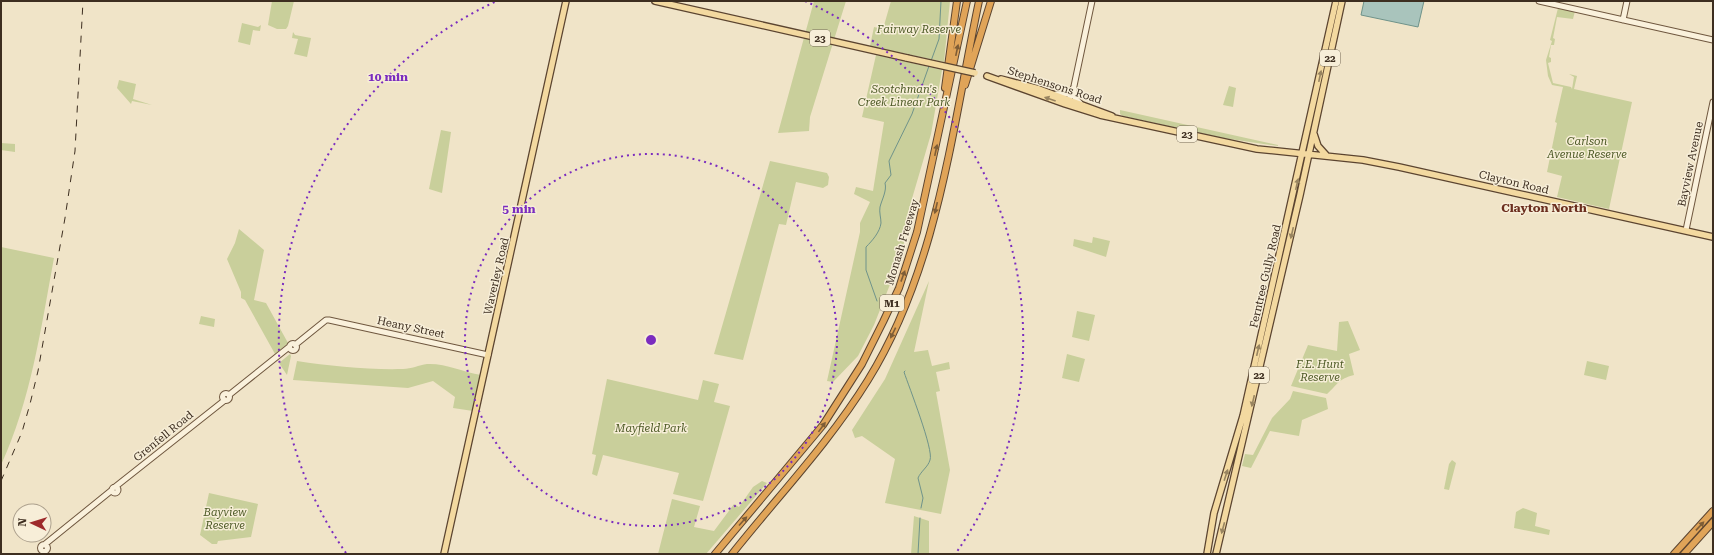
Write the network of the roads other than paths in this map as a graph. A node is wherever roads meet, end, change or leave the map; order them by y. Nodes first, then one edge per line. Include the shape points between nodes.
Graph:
1 (655, 1) edge
2 (957, 1) edge
3 (967, 1) edge
4 (979, 1) edge
5 (991, 1) edge
6 (1092, 1) edge
7 (1336, 1) edge
8 (1342, 1) edge
9 (1539, 1) edge
10 (1627, 1) edge
11 (565, 3) edge
12 (1336, 16) junction
13 (1623, 20) junction
14 (1712, 39) edge
15 (987, 76) junction
16 (1074, 86) junction
17 (1072, 92) junction
18 (1055, 94) junction
19 (1318, 99) junction
20 (1069, 100) junction
21 (1713, 102) edge
22 (1080, 103) junction
23 (1073, 107) junction
24 (1116, 118) junction
25 (953, 127) junction
26 (940, 129) junction
27 (1314, 134) junction
28 (1306, 154) junction
29 (1327, 156) junction
30 (1686, 230) junction
31 (1713, 236) edge
32 (329, 320) joint
33 (488, 355) junction
34 (1713, 511) edge
35 (1713, 522) edge
36 (42, 550) edge
37 (715, 553) edge
38 (444, 554) edge
39 (732, 554) edge
40 (1207, 554) edge
41 (1216, 554) edge
42 (1674, 554) edge
43 (1684, 554) edge

1 - 15 main road, Stephensons Road / 23, bridge
2 - 26 highway
26 -> 3 highway, Monash Freeway / M1
4 - 25 highway, Monash Freeway / M1
5 - 25 highway
6 - 16 street
7 - 12 main road, Ferntree Gully Road / 22
8 - 12 main road, Ferntree Gully Road / 22
9 - 13 street
10 - 13 street
11 - 33 main road, Waverley Road
12 - 19 main road, Ferntree Gully Road / 22
13 - 14 street
15 - 18 main road, Stephensons Road / 23
23 -> 15 main road, Stephensons Road / 23
16 - 17 street
16 - 22 street via 1075,97
17 - 18 street
17 - 20 street
18 - 20 main road, Stephensons Road / 23
19 - 27 main road, Ferntree Gully Road / 22
19 - 28 main road, Ferntree Gully Road / 22
20 - 22 main road, Stephensons Road / 23
20 - 23 main road
21 - 30 street, Bayview Avenue
22 - 24 main road, Stephensons Road / 23
23 - 24 main road, Stephensons Road / 23
24 - 28 main road, Stephensons Road / 23 via 1257,149
25 -> 39 highway, Monash Freeway / M1 via 930,230 914,285 893,333 869,379 837,427
37 -> 26 highway, Monash Freeway / M1 via 823,426 862,364 907,265
27 - 28 main road, Ferntree Gully Road / 22
27 - 29 main road via 1318,146
28 - 29 main road, Clayton Road / 23
40 -> 28 main road, Ferntree Gully Road / 22 via 1214,513 1243,416
28 -> 41 main road, Ferntree Gully Road / 22
29 - 30 main road, Clayton Road / 23 via 1399,167
30 - 31 main road, Clayton Road / 23
32 - 33 street, Heany Street
32 - 36 street, Grenfell Road via 295,345 292,344 290,349 107,494
33 - 38 main road, Waverley Road
42 -> 34 highway
35 - 43 highway

